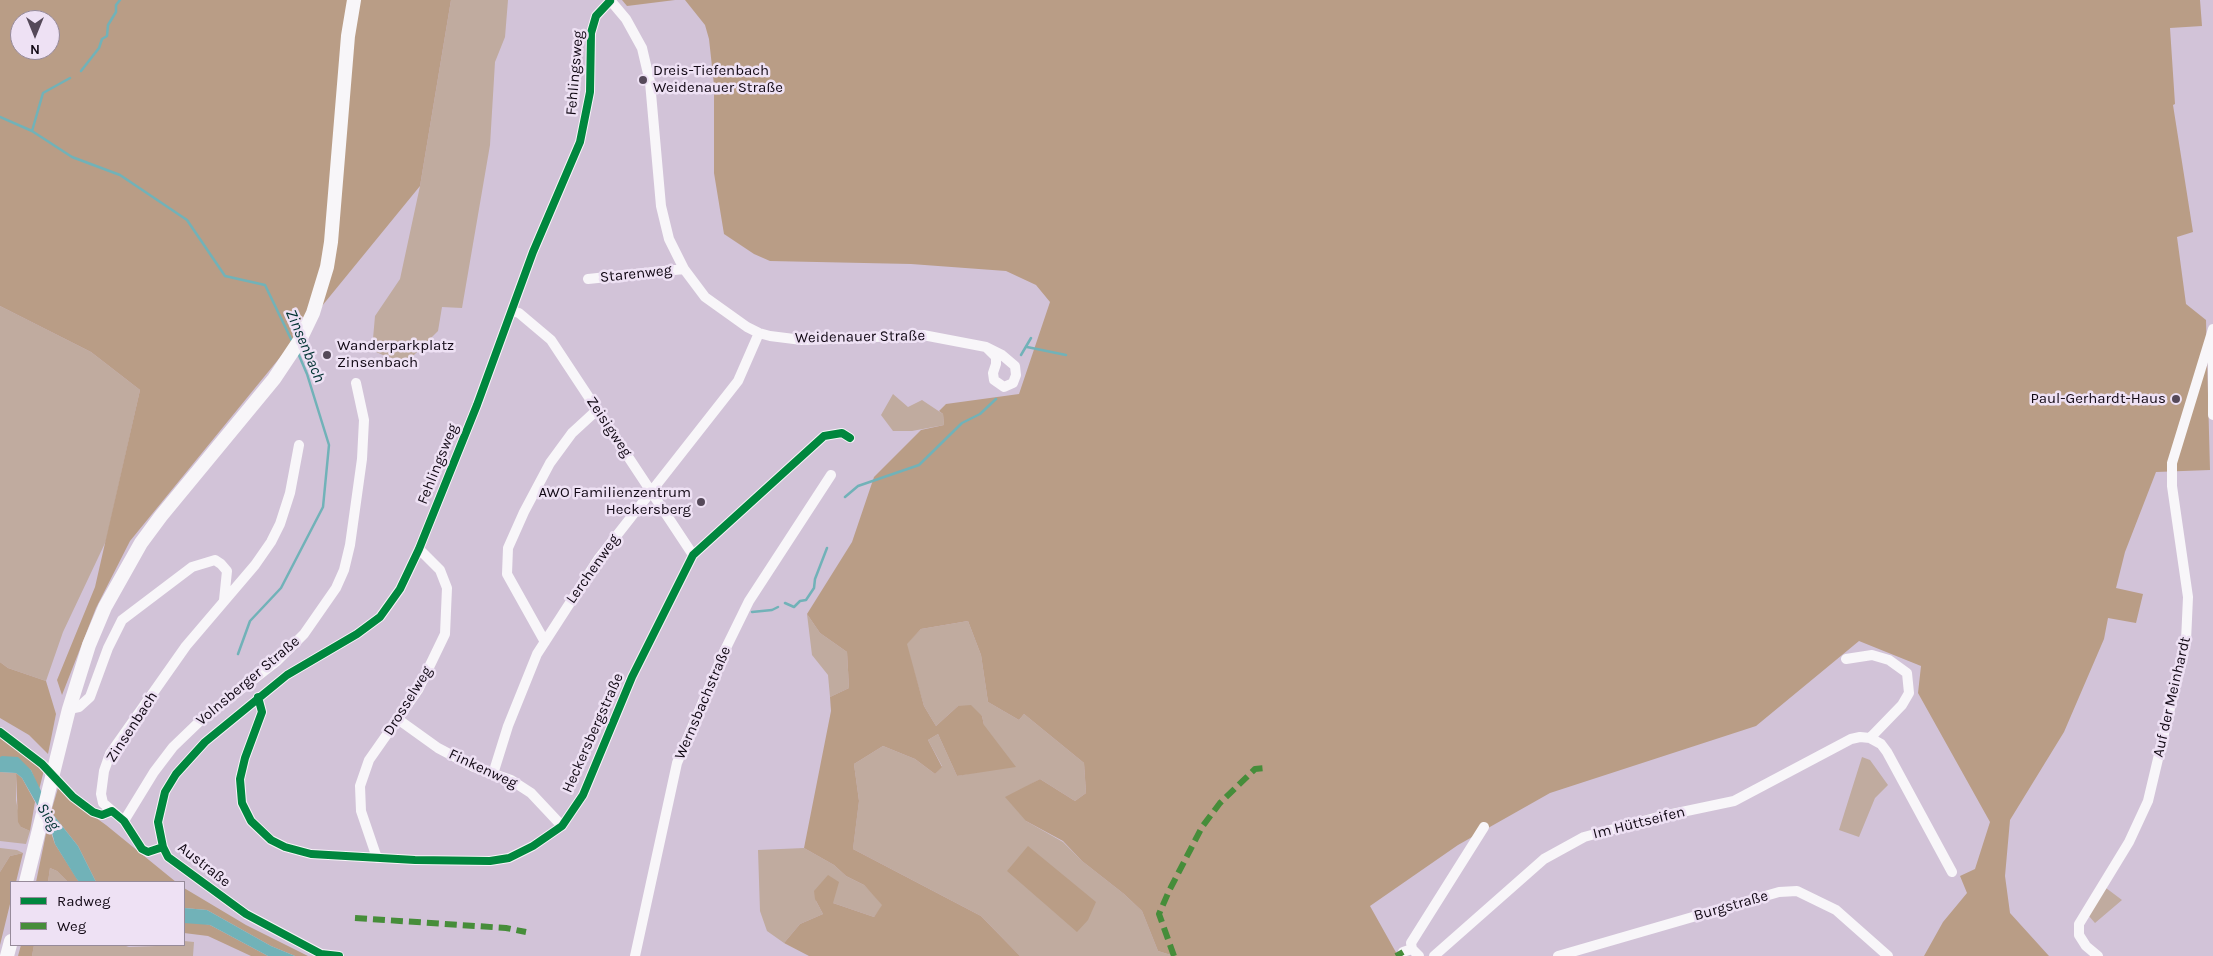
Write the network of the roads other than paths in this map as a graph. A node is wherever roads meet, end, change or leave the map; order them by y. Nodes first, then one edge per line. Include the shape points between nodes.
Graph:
1 (354, 0) edge
2 (610, 0) edge
3 (684, 269) junction
4 (588, 279) dead end
5 (512, 311) junction
6 (2213, 329) edge
7 (759, 333) junction
8 (2213, 341) edge
9 (986, 348) dead end
10 (356, 382) dead end
11 (597, 410) junction
12 (2213, 415) edge
13 (850, 438) dead end
14 (299, 445) dead end
15 (831, 475) dead end
16 (651, 490) junction
17 (419, 549) junction
18 (693, 555) junction
19 (224, 600) junction
20 (545, 642) junction
21 (1846, 659) dead end
22 (258, 697) junction
23 (69, 708) junction
24 (399, 720) junction
25 (0, 732) edge
26 (1870, 738) junction
27 (493, 774) junction
28 (112, 811) junction
29 (124, 821) junction
30 (562, 826) junction
31 (1484, 827) dead end
32 (163, 847) junction
33 (377, 858) junction
34 (1952, 872) dead end
35 (26, 881) edge
36 (1411, 952) edge
37 (335, 956) edge
38 (339, 956) edge
39 (635, 956) edge
40 (1434, 956) edge
41 (1558, 956) edge
42 (1888, 956) edge
43 (2098, 956) edge

1 - 23 street via 327,267 313,313 289,358 254,406 161,516 127,564 89,645
2 - 3 street, Weidenauer Straße via 626,19 642,48 650,82 661,206 669,239
2 - 5 street, Fehlingsweg via 596,16 591,33 591,84 580,142 533,252
3 - 4 street, Starenweg
3 - 7 street, Weidenauer Straße via 705,297
5 - 11 street, Zeisigweg via 551,340
5 - 17 street, Fehlingsweg
6 - 43 street, Auf der Meinhardt via 2172,463 2172,486 2188,597 2186,641 2148,802 2129,842 2079,924 2079,935
7 - 9 street, Weidenauer Straße via 802,340 923,335
7 - 16 street, Lerchenweg via 738,381
8 - 12 street
10 - 29 street, Volnsberger Straße via 364,420 362,459 350,545 336,588 304,634 277,661 200,721 173,747
11 - 16 street, Zeisigweg
11 - 20 street via 572,433 550,463 508,548 507,574
13 - 18 street, Heckersbergstraße via 842,433 824,436
14 - 19 street, Zinsenbach via 280,524 255,565
15 - 39 street, Wernsbachstraße via 749,601 677,763
16 - 18 street, Zeisigweg
16 - 20 street, Lerchenweg via 599,558
17 - 22 street, Fehlingsweg via 400,590 380,617 287,674
17 - 24 street, Drosselweg via 440,570 446,588 445,634 418,690
18 - 30 street, Heckersbergstraße via 632,677 583,795
19 - 23 street via 227,571 221,564 214,560 192,567 122,620 90,697 79,707
19 - 28 street, Zinsenbach via 186,646 110,754 101,794 103,803
20 - 27 street, Lerchenweg via 508,726
21 - 26 street via 1872,655 1889,660 1907,673 1909,693 1902,705
22 - 32 street, Fehlingsweg via 205,742 176,774 165,792 158,822
22 - 33 street, Heckersbergstraße via 262,712 240,779 242,803 251,821 271,840 285,847 311,854
23 - 35 street
24 - 27 street, Finkenweg via 438,748
24 - 33 street, Drosselweg via 369,760 360,786 361,811
25 - 28 street via 42,764 73,797 93,812 102,815
26 - 34 street via 1887,752
26 - 40 street, Im Hüttseifen via 1851,739 1734,801 1584,837 1544,860
27 - 30 street, Finkenweg via 531,792
28 - 29 street, Austraße
29 - 32 street, Austraße via 142,849 148,852
30 - 33 street, Heckersbergstraße via 509,858 490,862
31 - 36 street via 1411,943
32 - 37 street, Austraße via 168,857 246,914 321,954
37 - 38 street, Austraße
41 - 42 street, Burgstraße via 1779,892 1797,891 1836,910

